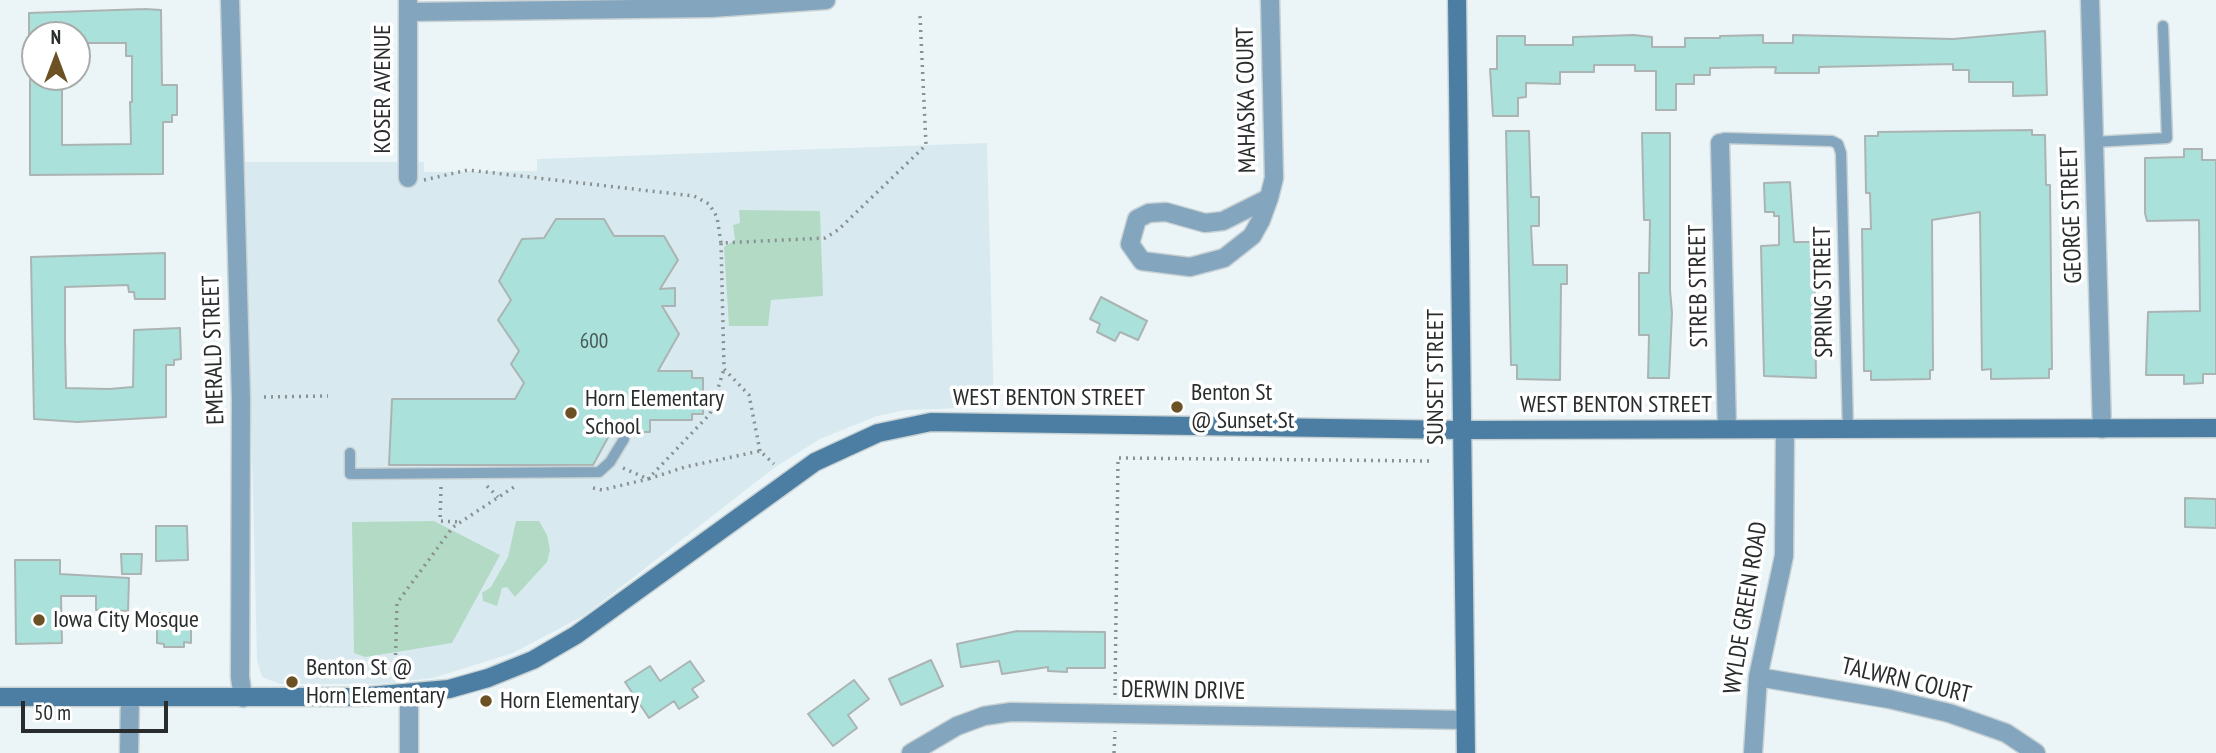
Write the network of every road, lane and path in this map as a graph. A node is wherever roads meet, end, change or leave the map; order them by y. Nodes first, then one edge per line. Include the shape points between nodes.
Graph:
1 (230, 0) edge
2 (826, 0) edge
3 (1270, 0) edge
4 (1457, 0) edge
5 (2091, 0) edge
6 (711, 4) edge
7 (408, 6) edge
8 (920, 16) dead end
9 (2163, 26) dead end
10 (1720, 142) joint
11 (2094, 142) junction
12 (408, 178) joint
13 (1269, 198) junction
14 (721, 243) junction
15 (724, 369) junction
16 (328, 396) dead end
17 (264, 397) dead end
18 (2216, 428) edge
19 (1727, 429) junction
20 (2102, 429) junction
21 (1461, 430) junction
22 (1785, 430) junction
23 (1848, 430) junction
24 (624, 439) dead end
25 (760, 451) junction
26 (350, 453) dead end
27 (1430, 461) dead end
28 (610, 462) junction
29 (774, 464) dead end
30 (536, 472) junction
31 (648, 479) junction
32 (441, 483) dead end
33 (475, 484) dead end
34 (590, 487) dead end
35 (498, 497) junction
36 (460, 522) junction
37 (395, 676) dead end
38 (1758, 677) junction
39 (409, 694) junction
40 (0, 697) edge
41 (130, 698) junction
42 (243, 698) junction
43 (1115, 698) dead end
44 (1465, 720) junction
45 (1115, 726) dead end
46 (129, 753) edge
47 (409, 753) edge
48 (911, 753) edge
49 (1114, 753) edge
50 (1466, 753) edge
51 (1753, 753) edge
52 (2036, 753) edge

1 - 42 street, EMERALD STREET via 241,398
2 - 6 street
3 - 13 street, MAHASKA COURT via 1274,156
4 - 21 street, SUNSET STREET
5 - 11 street, GEORGE STREET
6 - 7 street
7 - 12 street, KOSER AVENUE
8 - 14 path via 926,145 825,238
9 - 11 lane via 2167,138
10 - 19 street, STREB STREET
10 - 23 lane, SPRING STREET via 1724,138 1838,144
11 - 20 street, GEORGE STREET
12 - 14 path via 424,180 468,170 694,196 709,204 718,217
13 - 13 street, MAHASKA COURT via 1223,220 1205,222 1166,212 1149,213 1137,219 1130,244 1142,261 1171,266 1207,264 1237,250 1252,236
14 - 15 path
15 - 25 path via 750,395
15 - 31 path via 710,414
16 - 17 path
18 - 20 street, WEST BENTON STREET
19 - 21 street, WEST BENTON STREET
19 - 22 street, WEST BENTON STREET
20 - 23 street, WEST BENTON STREET
21 - 39 street, WEST BENTON STREET via 1007,422 904,426 849,444 815,462 587,627 533,660 449,689
21 - 44 street, SUNSET STREET
22 - 23 street, WEST BENTON STREET
22 - 38 street, WYLDE GREEN ROAD via 1784,556
24 - 28 lane
25 - 29 path
25 - 31 path
26 - 30 lane via 350,474
27 - 43 path via 1118,458
28 - 30 lane via 598,472
28 - 31 path
30 - 35 path
31 - 34 path via 602,490
32 - 36 path via 440,521
33 - 35 path via 486,486
35 - 36 path
36 - 37 path via 397,603
38 - 51 street, WYLDE GREEN ROAD
38 - 52 street, TALWRN COURT via 1949,713 2006,733
39 - 42 street, WEST BENTON STREET
39 - 47 street
40 - 41 street, WEST BENTON STREET
41 - 42 street, WEST BENTON STREET
41 - 46 street
44 - 48 street, DERWIN DRIVE via 1011,712 957,726
44 - 50 street, SUNSET STREET
45 - 49 path

